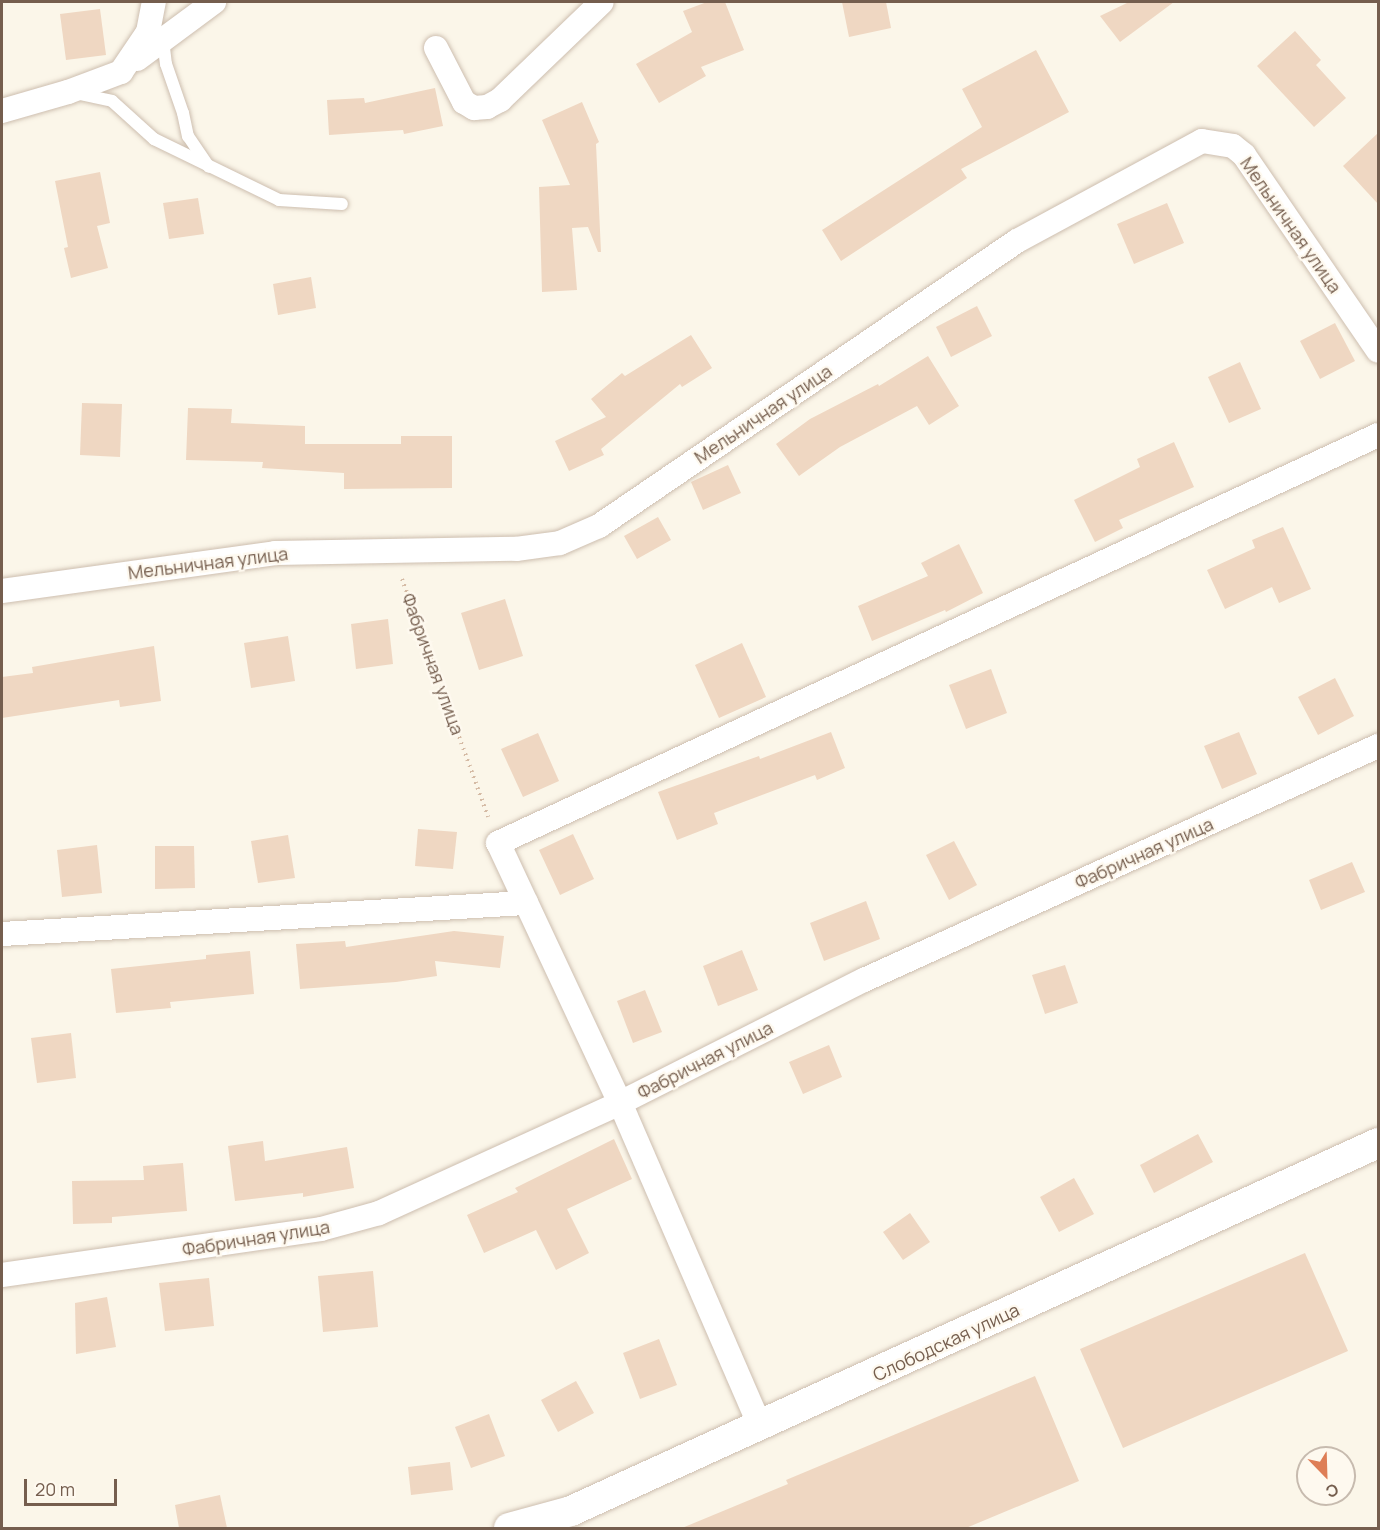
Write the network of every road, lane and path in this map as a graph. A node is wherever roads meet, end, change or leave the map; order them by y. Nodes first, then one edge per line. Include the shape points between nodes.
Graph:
1 (154, 2) edge
2 (214, 2) edge
3 (602, 2) edge
4 (163, 40) junction
5 (436, 48) dead end
6 (121, 72) junction
7 (68, 92) junction
8 (2, 111) edge
9 (209, 168) junction
10 (342, 204) dead end
11 (1378, 351) edge
12 (1378, 435) edge
13 (393, 553) junction
14 (2, 591) edge
15 (1378, 746) edge
16 (498, 843) junction
17 (526, 903) junction
18 (2, 934) edge
19 (620, 1103) junction
20 (1378, 1143) edge
21 (2, 1275) edge
22 (760, 1426) junction
23 (508, 1528) edge

1 - 6 street via 148,32
2 - 4 street
3 - 5 street via 500,100 487,107 474,108 464,102
4 - 6 street
4 - 9 lane via 165,64 188,136
6 - 7 street
7 - 8 street
7 - 9 lane via 112,101 154,139
9 - 10 lane via 279,200
11 - 13 street, Мельничная улица via 1244,155 1233,146 1202,141 1017,242 599,526 560,543 516,549
12 - 16 street
13 - 14 street, Мельничная улица via 257,555
13 - 16 path, Фабричная улица
15 - 19 street, Фабричная улица via 864,980
16 - 17 street
17 - 18 street
17 - 19 street
19 - 21 street, Фабричная улица via 379,1214 321,1229
19 - 22 street
20 - 22 street, Слободская улица
22 - 23 street, Слободская улица via 571,1511

